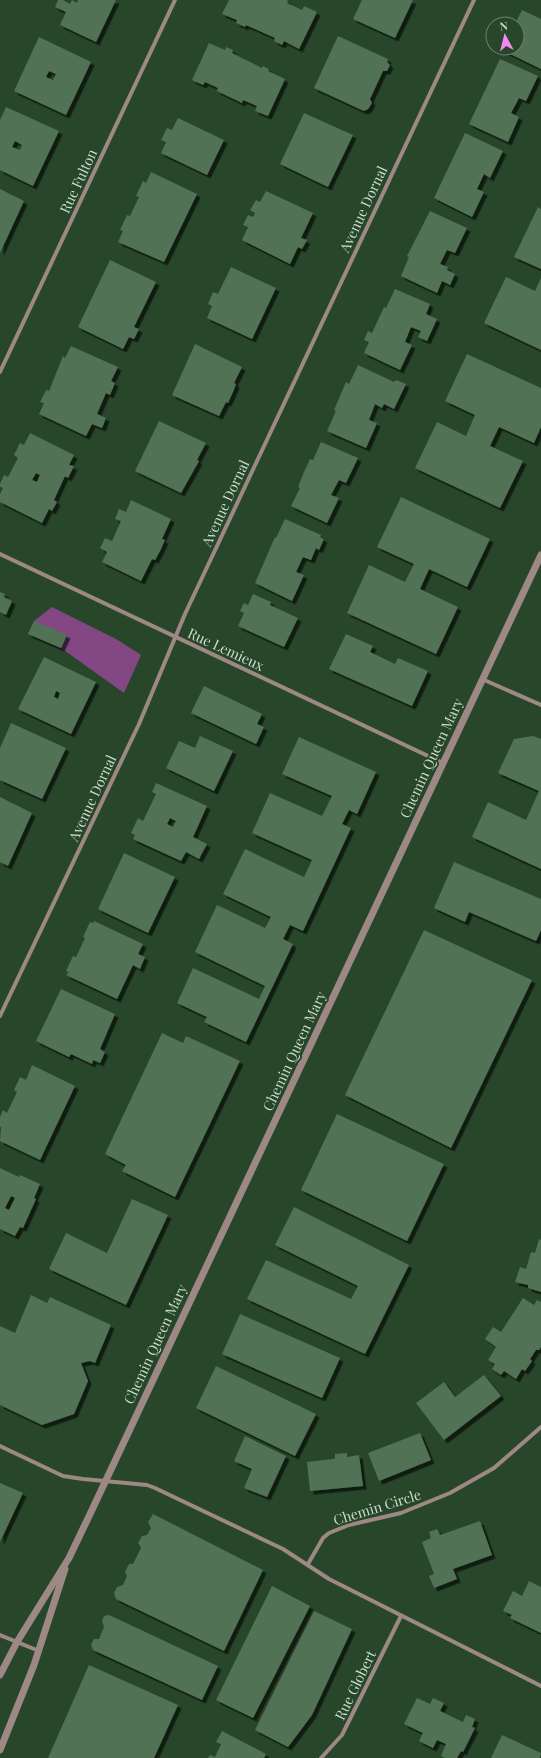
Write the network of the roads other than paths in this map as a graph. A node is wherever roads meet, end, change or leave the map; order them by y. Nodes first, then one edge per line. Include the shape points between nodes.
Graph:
1 (175, 0) edge
2 (474, 0) edge
3 (0, 372) edge
4 (0, 554) edge
5 (541, 555) edge
6 (176, 637) junction
7 (482, 679) junction
8 (541, 705) edge
9 (443, 763) junction
10 (0, 1016) edge
11 (541, 1427) edge
12 (0, 1446) edge
13 (106, 1481) junction
14 (68, 1558) junction
15 (308, 1564) junction
16 (401, 1616) junction
17 (0, 1635) edge
18 (17, 1642) junction
19 (39, 1651) junction
20 (0, 1675) edge
21 (541, 1686) edge
22 (0, 1750) edge
23 (321, 1758) edge

1 - 3 street, Rue Fulton
2 - 6 street, Avenue Dornal
4 - 6 street, Rue Lemieux
5 - 7 street, Chemin Queen Mary
6 - 9 street, Rue Lemieux
6 - 10 street, Avenue Dornal via 139,724
7 - 8 street
7 - 9 street, Chemin Queen Mary
9 - 13 street, Chemin Queen Mary
11 - 15 street, Chemin Circle via 494,1468 450,1493 401,1513 349,1525 329,1533 323,1538
12 - 13 street via 63,1476
13 - 14 street, Chemin Queen Mary
13 - 15 street via 155,1488 283,1549
14 - 18 street, Chemin Queen Mary
14 - 19 street, Chemin Queen Mary
15 - 16 street via 329,1579
16 - 21 street
16 - 23 street, Rue Globert via 342,1735
17 - 18 street
18 - 19 street
18 - 20 street, Chemin Queen Mary
19 - 22 street, Chemin Queen Mary

